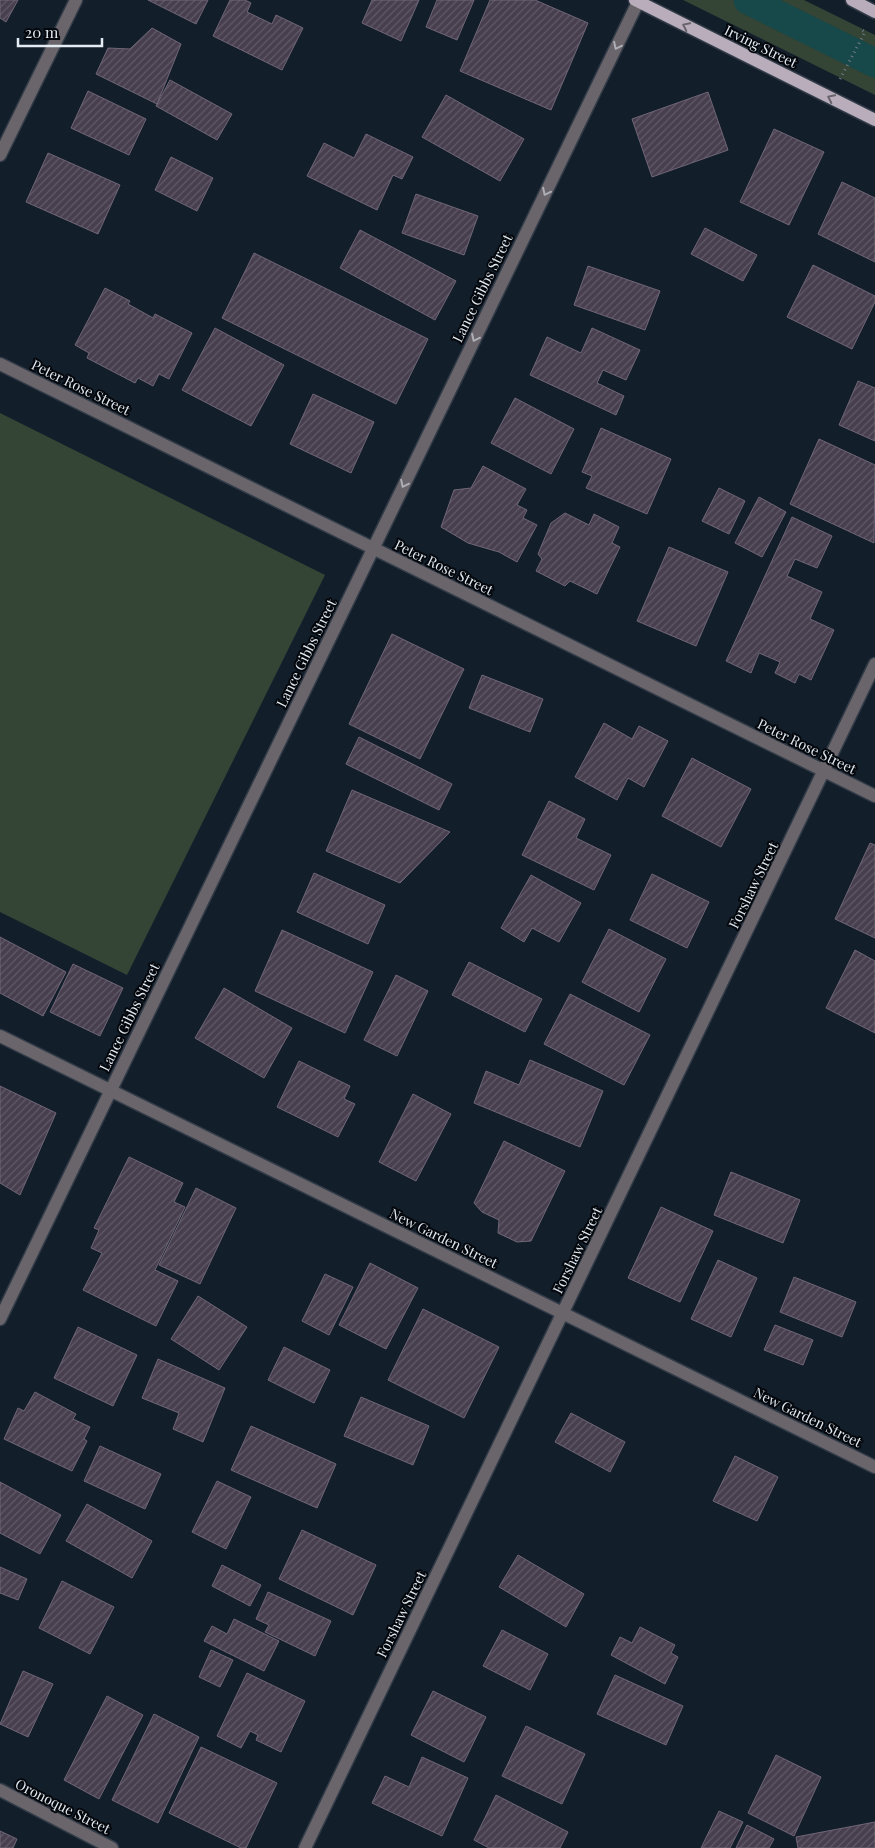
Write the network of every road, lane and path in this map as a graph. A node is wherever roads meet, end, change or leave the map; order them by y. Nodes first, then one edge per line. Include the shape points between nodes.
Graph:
1 (76, 0) edge
2 (852, 0) edge
3 (637, 1) edge
4 (875, 12) edge
5 (857, 28) dead end
6 (842, 76) dead end
7 (875, 120) edge
8 (0, 155) edge
9 (0, 364) edge
10 (373, 548) junction
11 (875, 664) edge
12 (825, 771) junction
13 (875, 796) edge
14 (0, 1036) edge
15 (110, 1091) junction
16 (563, 1313) junction
17 (0, 1319) edge
18 (875, 1467) edge
19 (0, 1790) edge
20 (112, 1848) edge
21 (305, 1848) edge

1 - 8 street
2 - 4 main road
7 -> 3 main road, Irving Street
3 -> 10 street, Lance Gibbs Street
5 - 6 path via 865,32
9 - 10 street, Peter Rose Street
10 - 12 street, Peter Rose Street
10 - 15 street, Lance Gibbs Street
11 - 12 street, Forshaw Street
12 - 13 street, Peter Rose Street
12 - 16 street, Forshaw Street
14 - 15 street, New Garden Street
15 - 16 street, New Garden Street
15 - 17 street, Lance Gibbs Street
16 - 18 street, New Garden Street
16 - 21 street, Forshaw Street
19 - 20 street, Oronoque Street

